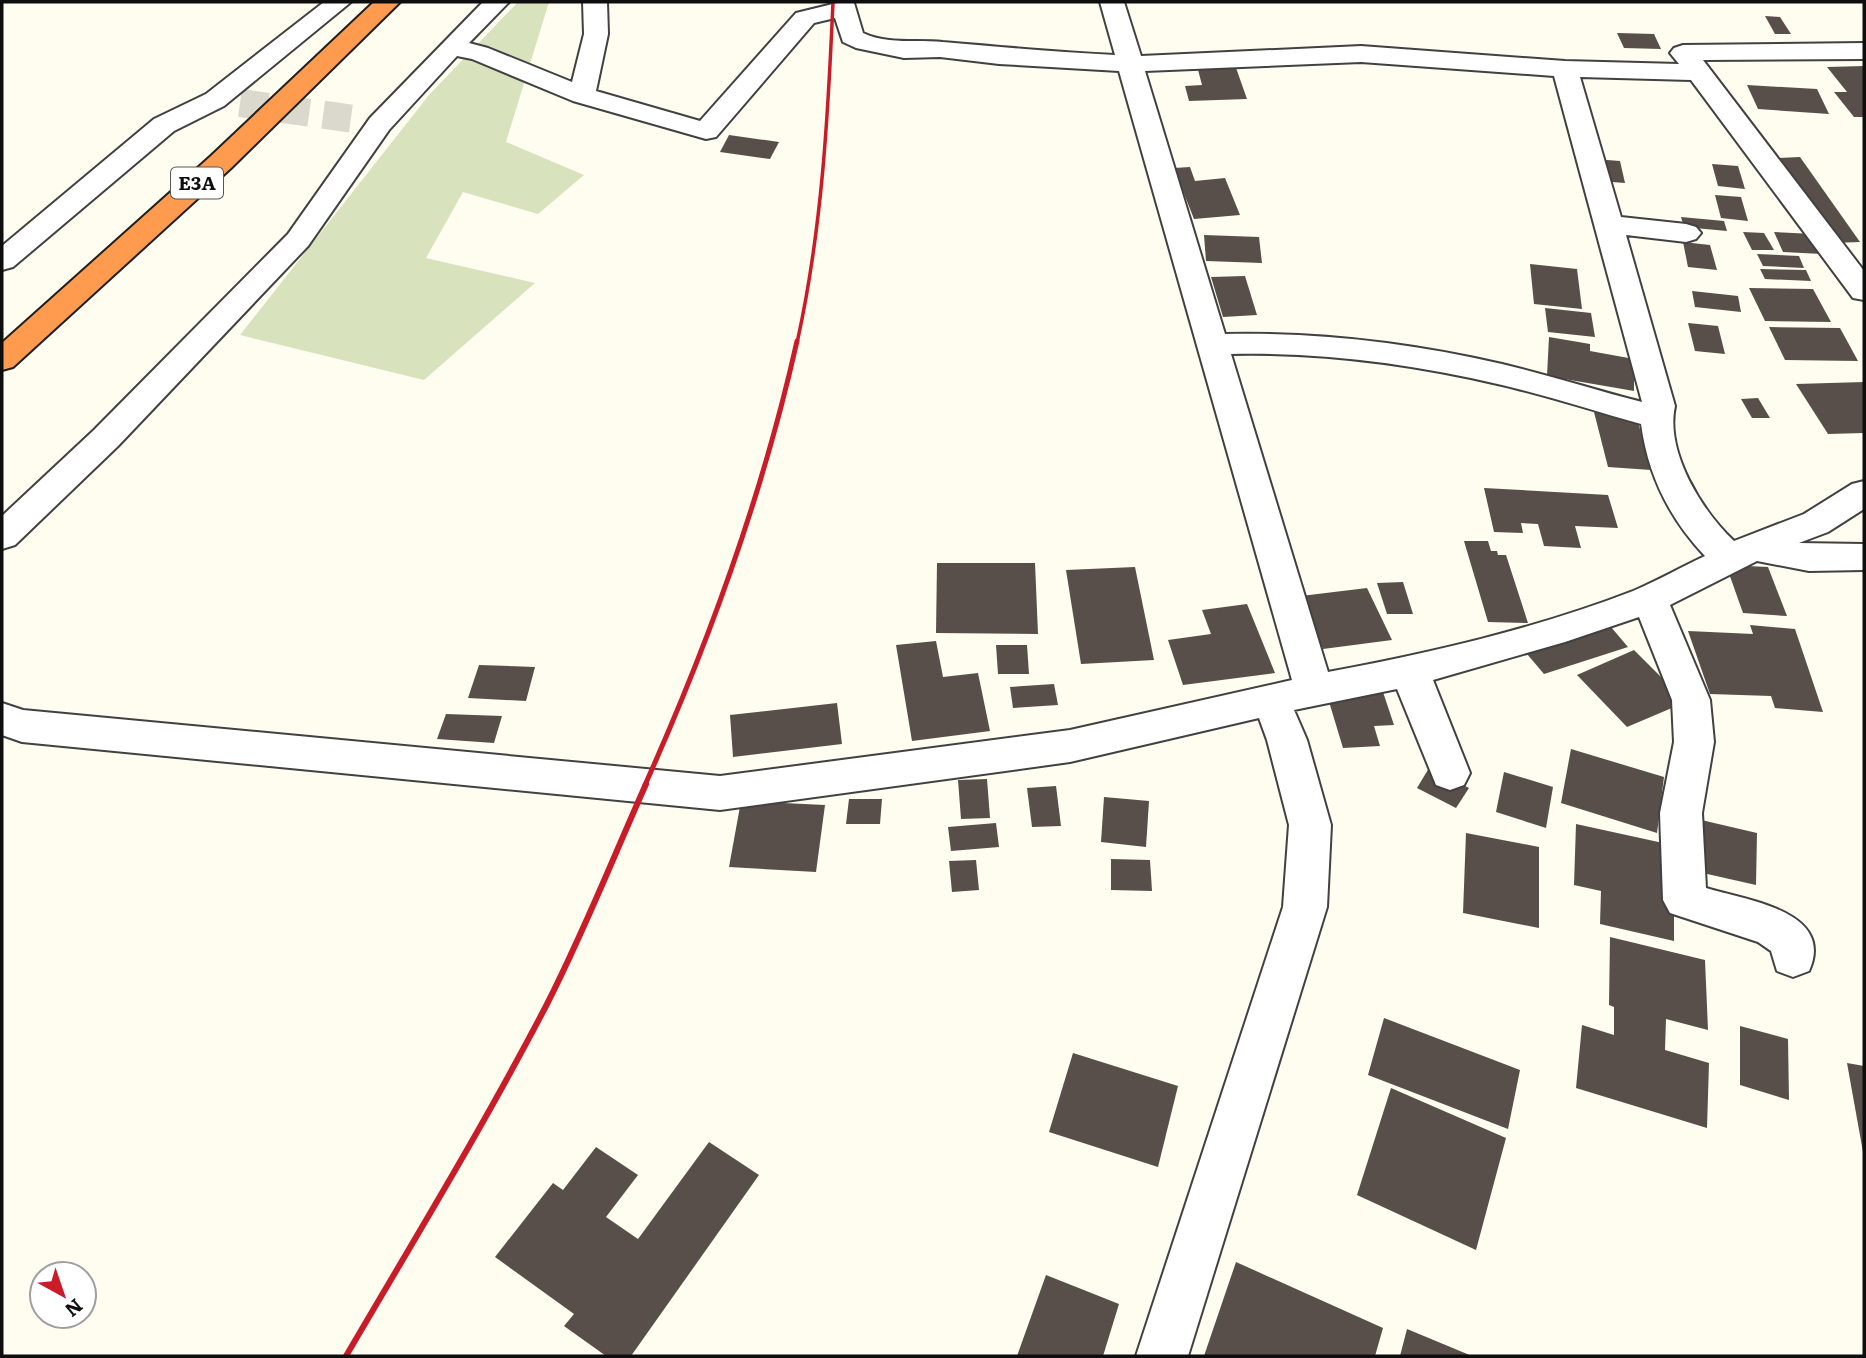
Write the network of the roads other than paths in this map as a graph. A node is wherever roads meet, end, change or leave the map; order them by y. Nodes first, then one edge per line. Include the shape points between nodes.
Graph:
1 (339, 2) edge
2 (388, 2) edge
3 (497, 2) edge
4 (595, 2) edge
5 (1112, 2) edge
6 (451, 47) junction
7 (1864, 51) edge
8 (1691, 63) junction
9 (1132, 64) junction
10 (1565, 69) junction
11 (582, 95) junction
12 (1608, 224) junction
13 (1686, 233) dead end
14 (2, 261) edge
15 (1864, 290) edge
16 (1212, 344) junction
17 (2, 360) edge
18 (1656, 417) junction
19 (1864, 494) edge
20 (2, 536) edge
21 (1741, 552) junction
22 (1864, 557) edge
23 (1647, 600) junction
24 (1410, 672) junction
25 (1292, 695) junction
26 (2, 719) edge
27 (1450, 773) dead end
28 (1793, 957) dead end
29 (1162, 1356) edge

1 - 14 street via 228,101 164,125
2 - 17 highway, E3A
3 - 6 street
4 - 11 street via 596,34
5 - 9 street
6 - 11 street via 479,53
6 - 20 street via 370,122 298,240 106,438
7 - 8 street
8 - 10 street
8 - 15 street
9 - 10 street via 1361,54
9 - 11 street via 904,50 865,43 852,37 845,8 805,18 706,131
9 - 16 street
10 - 12 street
12 - 13 street
12 - 18 street via 1659,406
16 - 18 street via 1270,342 1391,352 1483,370
16 - 25 street
18 - 21 street via 1668,476 1685,509 1707,537
19 - 21 street via 1816,523
21 - 22 street
21 - 23 street
23 - 24 street
23 - 28 street via 1659,618 1691,699 1694,741 1681,813 1685,900 1772,928 1792,941
24 - 25 street
24 - 27 street
25 - 26 street via 1070,746 720,793 22,726
25 - 29 street via 1287,740 1310,825 1305,907

